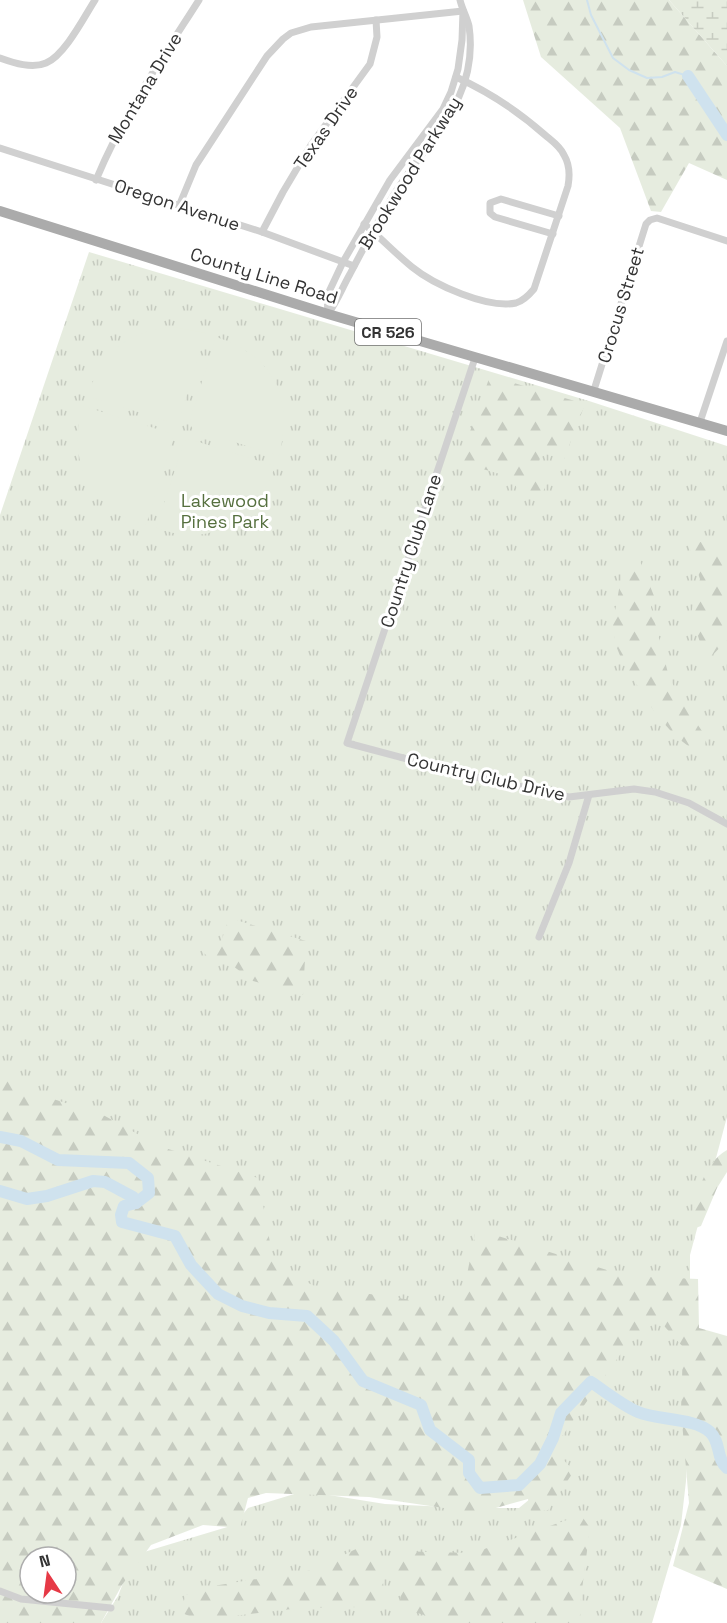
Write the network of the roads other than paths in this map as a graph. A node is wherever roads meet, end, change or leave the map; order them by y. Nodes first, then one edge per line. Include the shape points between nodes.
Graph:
1 (95, 0) edge
2 (199, 0) edge
3 (460, 0) edge
4 (463, 10) junction
5 (376, 20) junction
6 (0, 58) edge
7 (456, 77) junction
8 (464, 81) junction
9 (0, 148) edge
10 (96, 180) junction
11 (179, 206) junction
12 (0, 211) edge
13 (559, 216) junction
14 (364, 224) junction
15 (373, 231) junction
16 (262, 232) junction
17 (553, 234) junction
18 (727, 241) edge
19 (343, 262) junction
20 (354, 266) junction
21 (328, 314) junction
22 (727, 341) edge
23 (475, 358) junction
24 (594, 390) junction
25 (700, 422) junction
26 (727, 431) edge
27 (347, 743) joint
28 (589, 795) junction
29 (727, 824) edge
30 (539, 937) dead end
31 (0, 1592) edge
32 (111, 1608) dead end

1 - 6 street via 59,53 46,63 19,64
2 - 10 street, Montana Drive via 138,96
3 - 4 street, Brookwood Parkway
4 - 5 street
4 - 7 street, Brookwood Parkway
4 - 8 street, Brookwood Parkway via 471,45
5 - 11 street via 311,27 282,39 196,165
5 - 16 street, Texas Drive via 377,38 370,64 311,145
7 - 8 street
7 - 14 street, Brookwood Parkway via 443,110 390,180
8 - 13 street via 505,103 560,148 570,173
8 - 15 street, Brookwood Parkway via 448,120
9 - 10 street, Oregon Avenue
10 - 11 street, Oregon Avenue
11 - 16 street, Oregon Avenue
12 - 21 main road, County Line Road / CR 526
13 - 17 street
13 - 17 street via 501,199 490,203 490,213 495,217
14 - 15 street
14 - 19 street, Brookwood Parkway
15 - 17 street via 411,267 441,286 485,301 505,303 517,303 534,289
15 - 20 street, Brookwood Parkway
16 - 19 street, Oregon Avenue
18 - 24 street, Crocus Street via 657,218 646,224
19 - 20 street, Oregon Avenue
19 - 21 street, Brookwood Parkway via 327,296
20 - 21 street, Brookwood Parkway
21 - 23 main road, County Line Road / CR 526
22 - 25 street
23 - 24 main road, County Line Road / CR 526
23 - 27 street, Country Club Lane
24 - 25 main road, County Line Road / CR 526
25 - 26 main road, County Line Road / CR 526
27 - 28 street, Country Club Drive via 471,776 569,797
28 - 29 street, Country Club Drive via 634,789 655,792 689,802
28 - 30 street via 569,863
31 - 32 street via 21,1599

